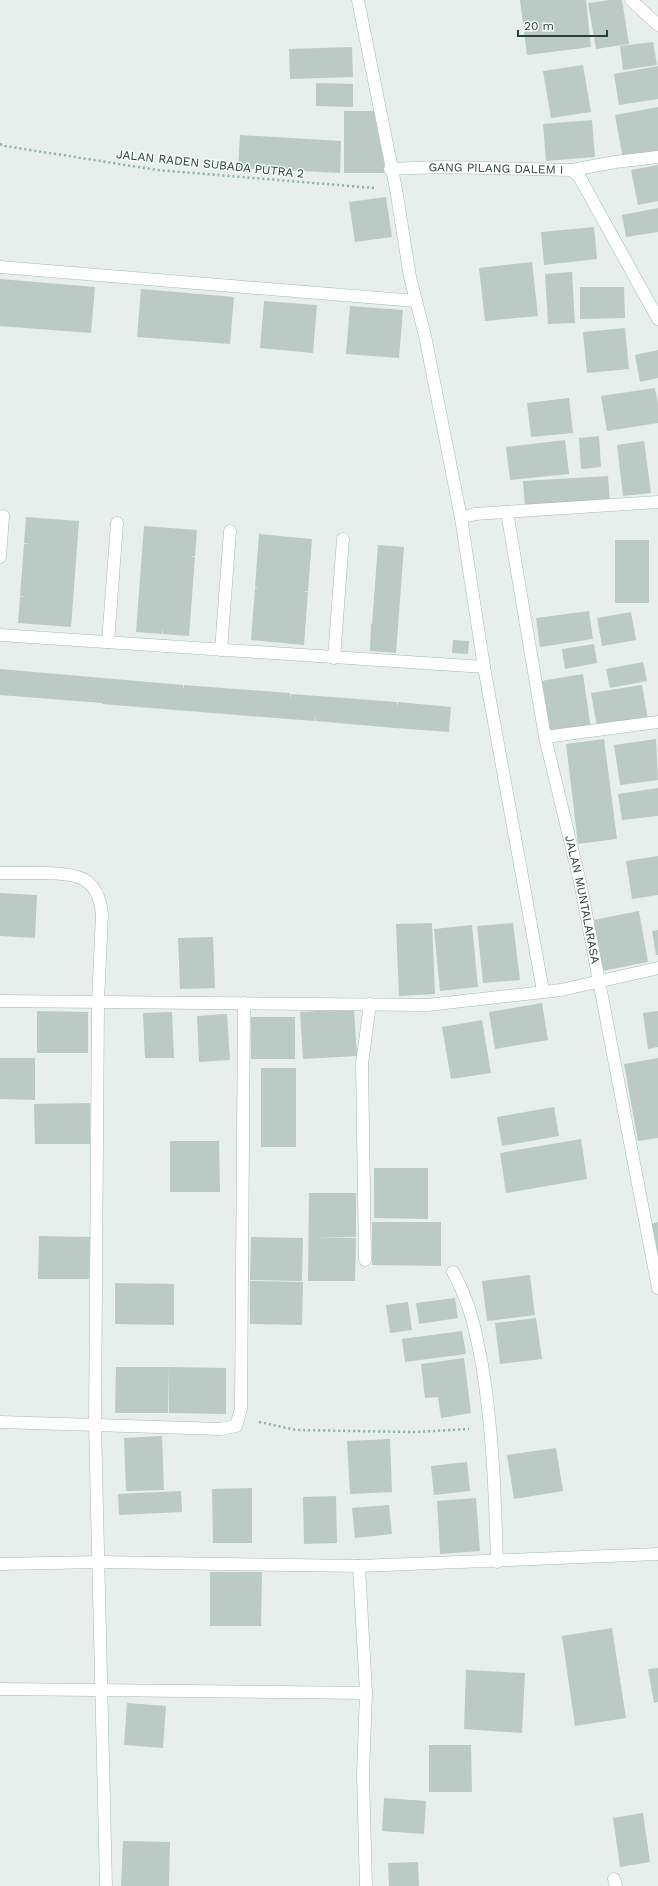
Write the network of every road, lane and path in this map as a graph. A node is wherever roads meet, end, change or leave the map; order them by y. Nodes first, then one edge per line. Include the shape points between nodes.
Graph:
1 (358, 0) edge
2 (631, 0) edge
3 (658, 25) edge
4 (0, 144) edge
5 (658, 157) edge
6 (390, 169) junction
7 (572, 170) junction
8 (396, 190) junction
9 (0, 267) edge
10 (416, 301) junction
11 (656, 313) edge
12 (658, 502) edge
13 (503, 512) junction
14 (3, 516) dead end
15 (461, 518) junction
16 (117, 523) dead end
17 (230, 532) dead end
18 (343, 539) dead end
19 (0, 557) edge
20 (0, 635) edge
21 (108, 642) junction
22 (221, 650) junction
23 (334, 658) junction
24 (484, 667) junction
25 (658, 722) edge
26 (545, 737) junction
27 (0, 873) edge
28 (658, 968) edge
29 (594, 983) junction
30 (543, 991) junction
31 (0, 1001) edge
32 (98, 1002) junction
33 (244, 1003) junction
34 (370, 1004) junction
35 (365, 1260) dead end
36 (453, 1272) dead end
37 (658, 1288) edge
38 (240, 1414) junction
39 (0, 1422) edge
40 (95, 1425) junction
41 (490, 1425) junction
42 (658, 1554) edge
43 (99, 1562) junction
44 (496, 1562) junction
45 (0, 1564) edge
46 (359, 1566) junction
47 (0, 1689) edge
48 (100, 1690) junction
49 (366, 1693) junction
50 (106, 1886) edge
51 (366, 1886) edge

1 - 6 street
2 - 3 street
4 - 8 path, JALAN RADEN SUBADA PUTRA 2 via 157,170
5 - 7 street
6 - 7 street, GANG PILANG DALEM I via 439,167
6 - 8 street
7 - 11 street, GANG PILANG DALEM I via 580,178
8 - 10 street
9 - 10 street
10 - 15 street
12 - 13 street
13 - 15 street
13 - 26 street, JALAN MUNTALARASA
14 - 19 street
15 - 24 street
16 - 21 street
17 - 22 street
18 - 23 street
20 - 21 street
21 - 22 street
22 - 23 street
23 - 24 street
24 - 30 street
25 - 26 street
26 - 29 street, JALAN MUNTALARASA via 580,882
27 - 32 street via 70,874 84,878 93,888 101,900 102,914
28 - 29 street
29 - 30 street
29 - 37 street, JALAN MUNTALARASA
30 - 34 street via 427,1005
31 - 32 street
32 - 33 street
32 - 40 street
33 - 34 street
33 - 38 street
34 - 35 street via 362,1064
36 - 41 street via 474,1321
38 - 40 street via 236,1426 221,1429
38 - 41 path via 260,1422 296,1430 415,1432
39 - 40 street
40 - 43 street
41 - 44 street via 495,1488
42 - 44 street
43 - 45 street
43 - 46 street
43 - 48 street
44 - 46 street
46 - 49 street
47 - 48 street
48 - 49 street
48 - 50 street
49 - 51 street via 363,1775

